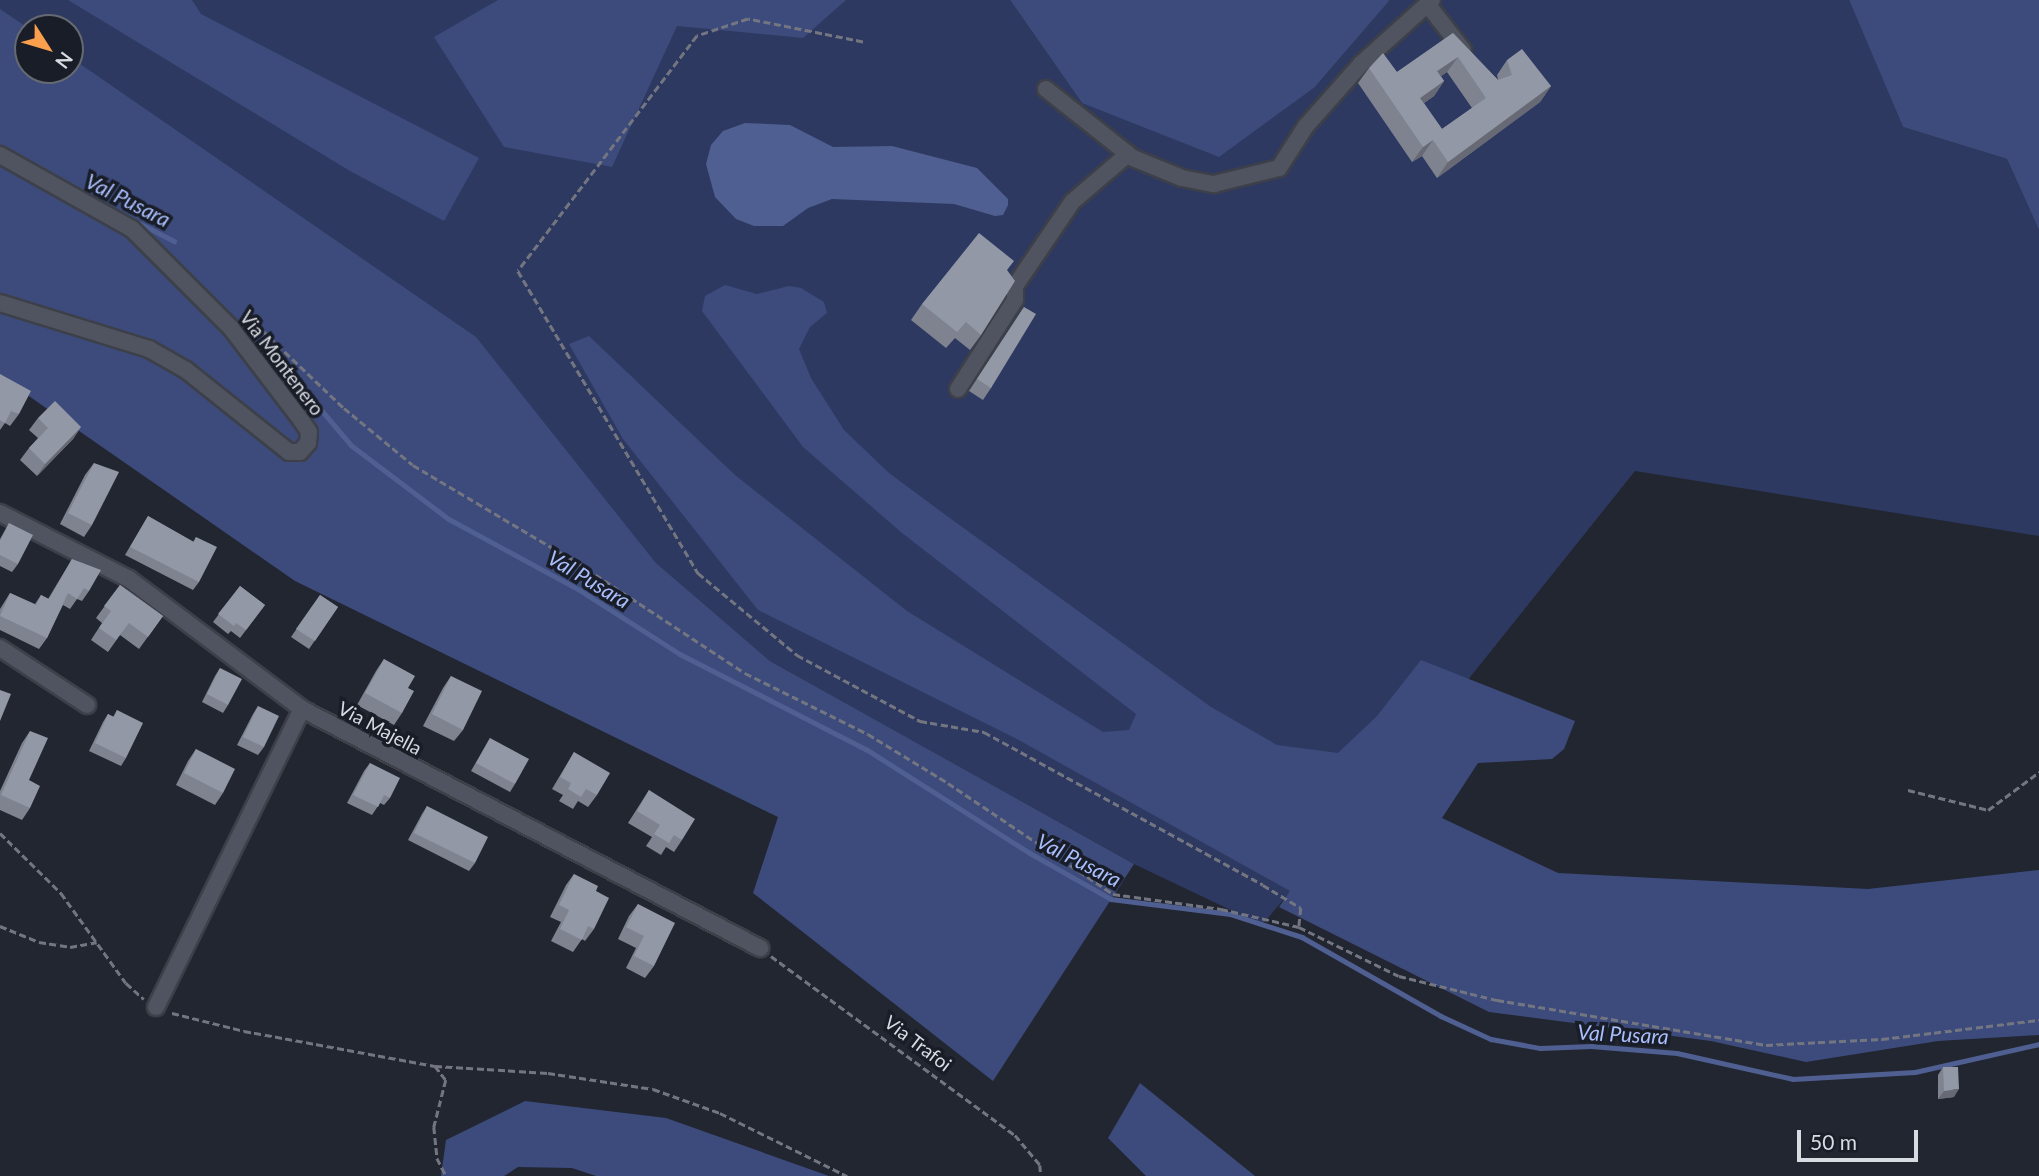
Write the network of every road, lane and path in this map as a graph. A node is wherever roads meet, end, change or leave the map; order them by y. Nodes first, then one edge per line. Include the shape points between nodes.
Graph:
1 (1430, 3) edge
2 (863, 42) dead end
3 (1476, 66) edge
4 (1046, 89) dead end
5 (1128, 154) junction
6 (0, 155) edge
7 (0, 303) edge
8 (231, 328) junction
9 (958, 389) dead end
10 (0, 513) edge
11 (0, 648) edge
12 (87, 705) dead end
13 (302, 709) junction
14 (2039, 772) edge
15 (1908, 790) dead end
16 (0, 833) edge
17 (0, 926) edge
18 (1299, 927) junction
19 (97, 942) junction
20 (760, 948) joint
21 (156, 1007) junction
22 (2039, 1020) edge
23 (435, 1066) junction
24 (446, 1176) edge
25 (847, 1176) edge
26 (1041, 1176) edge

1 - 3 street
1 - 5 street via 1362,63 1306,126 1279,168 1214,184 1182,178
2 - 18 path via 748,19 697,36 518,271 698,573 797,655 920,721 984,732 1301,908
4 - 5 street
5 - 9 street via 1072,202 1015,286 1015,300
6 - 8 street, Via Montenero via 132,229
7 - 8 street, Via Montenero via 149,349 186,370 289,452 300,452 309,432
8 - 18 path via 262,330 413,465 578,563 745,673 868,734 1113,894 1221,909
10 - 13 street, Via Majella via 129,579
11 - 12 street
13 - 20 street, Via Majella
13 - 21 street
14 - 15 path via 1988,810
16 - 19 path via 61,894
17 - 19 path via 39,942 70,947
18 - 22 path via 1411,979 1497,1000 1766,1045 1895,1038
19 - 21 path via 126,983
20 - 26 path, Via Trafoi via 995,1119 1040,1165
21 - 23 path via 244,1031
23 - 24 path via 446,1080 434,1127 437,1158
23 - 25 path via 548,1073 653,1089 720,1113

